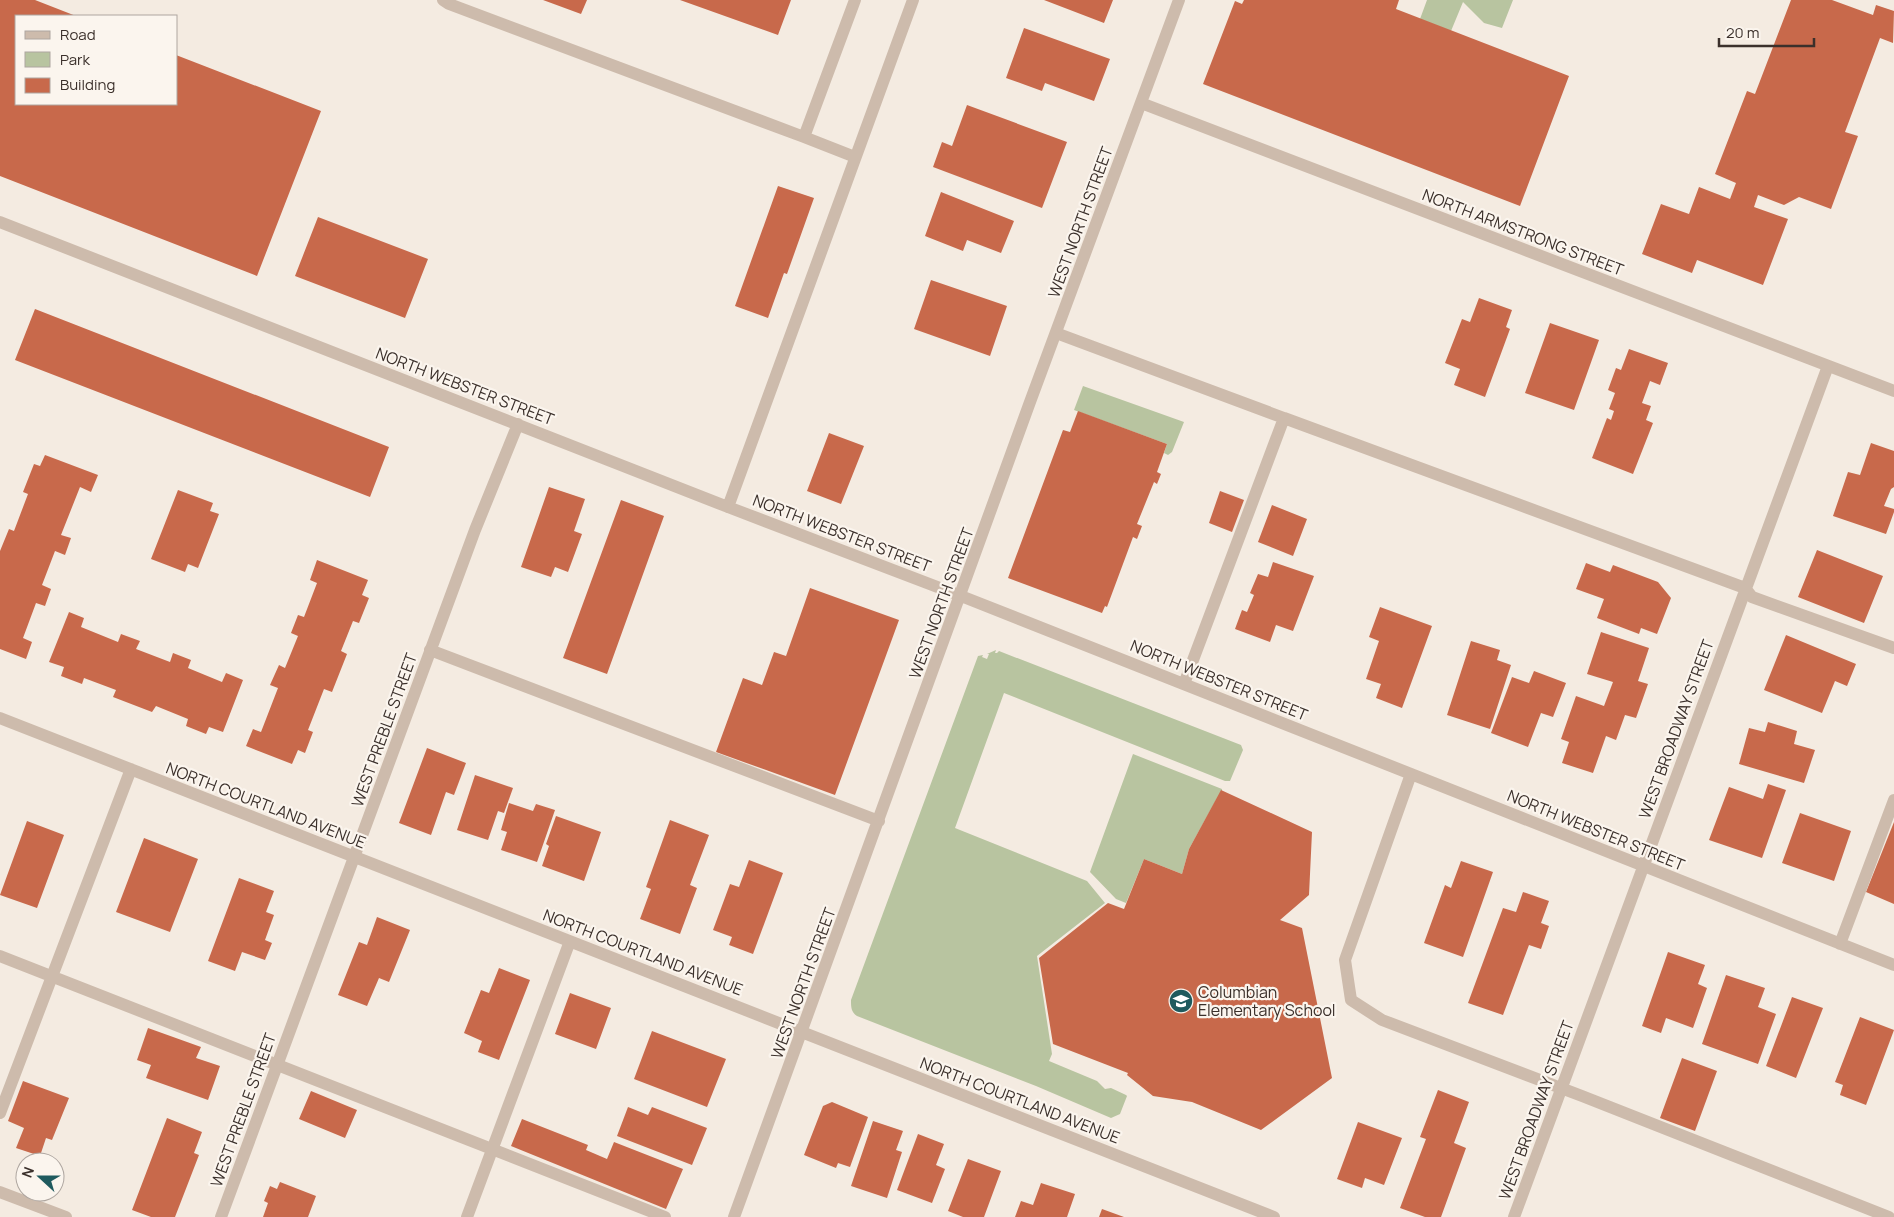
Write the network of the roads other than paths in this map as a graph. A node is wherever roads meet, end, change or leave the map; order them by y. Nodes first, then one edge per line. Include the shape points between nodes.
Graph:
1 (444, 0) edge
2 (855, 0) edge
3 (913, 0) edge
4 (1179, 0) edge
5 (1141, 103) junction
6 (804, 137) junction
7 (855, 156) junction
8 (0, 222) edge
9 (1056, 333) junction
10 (1828, 366) junction
11 (1894, 391) edge
12 (1284, 418) junction
13 (518, 424) junction
14 (728, 507) junction
15 (1745, 588) junction
16 (961, 596) junction
17 (1894, 648) edge
18 (430, 650) junction
19 (1184, 684) junction
20 (0, 718) edge
21 (131, 770) junction
22 (1411, 774) junction
23 (1894, 800) edge
24 (879, 821) junction
25 (354, 857) junction
26 (1643, 866) junction
27 (570, 941) junction
28 (1840, 944) junction
29 (0, 956) edge
30 (1894, 965) edge
31 (52, 977) junction
32 (803, 1032) junction
33 (277, 1065) junction
34 (1562, 1088) junction
35 (0, 1113) edge
36 (492, 1150) junction
37 (0, 1192) edge
38 (66, 1217) edge
39 (221, 1217) edge
40 (467, 1217) edge
41 (665, 1217) edge
42 (734, 1217) edge
43 (1274, 1217) edge
44 (1514, 1217) edge
45 (1889, 1217) edge

1 - 6 street
2 - 6 street
3 - 7 street
4 - 5 street, WEST NORTH STREET
5 - 9 street, WEST NORTH STREET
5 - 10 street, NORTH ARMSTRONG STREET
6 - 7 street
7 - 14 street
8 - 13 street, NORTH WEBSTER STREET
9 - 12 street
9 - 16 street, WEST NORTH STREET
10 - 11 street, NORTH ARMSTRONG STREET
10 - 15 street, WEST BROADWAY STREET
12 - 15 street
12 - 19 street
13 - 14 street, NORTH WEBSTER STREET
13 - 18 street, WEST PREBLE STREET
14 - 16 street, NORTH WEBSTER STREET
15 - 17 street via 1752,597
15 - 26 street, WEST BROADWAY STREET
16 - 19 street, NORTH WEBSTER STREET
16 - 24 street, WEST NORTH STREET
18 - 24 street
18 - 25 street, WEST PREBLE STREET
19 - 22 street, NORTH WEBSTER STREET
20 - 21 street, NORTH COURTLAND AVENUE
21 - 25 street, NORTH COURTLAND AVENUE
21 - 31 street
22 - 26 street, NORTH WEBSTER STREET
22 - 34 street via 1345,960 1351,1000 1382,1020
23 - 28 street
24 - 32 street, WEST NORTH STREET
25 - 27 street, NORTH COURTLAND AVENUE
25 - 33 street, WEST PREBLE STREET
26 - 28 street, NORTH WEBSTER STREET
26 - 34 street, WEST BROADWAY STREET
27 - 32 street, NORTH COURTLAND AVENUE
27 - 36 street
28 - 30 street, NORTH WEBSTER STREET
29 - 31 street
31 - 33 street
31 - 35 street
32 - 42 street, WEST NORTH STREET
32 - 43 street, NORTH COURTLAND AVENUE
33 - 36 street
33 - 39 street, WEST PREBLE STREET
34 - 44 street, WEST BROADWAY STREET
34 - 45 street
36 - 40 street
36 - 41 street
37 - 38 street

